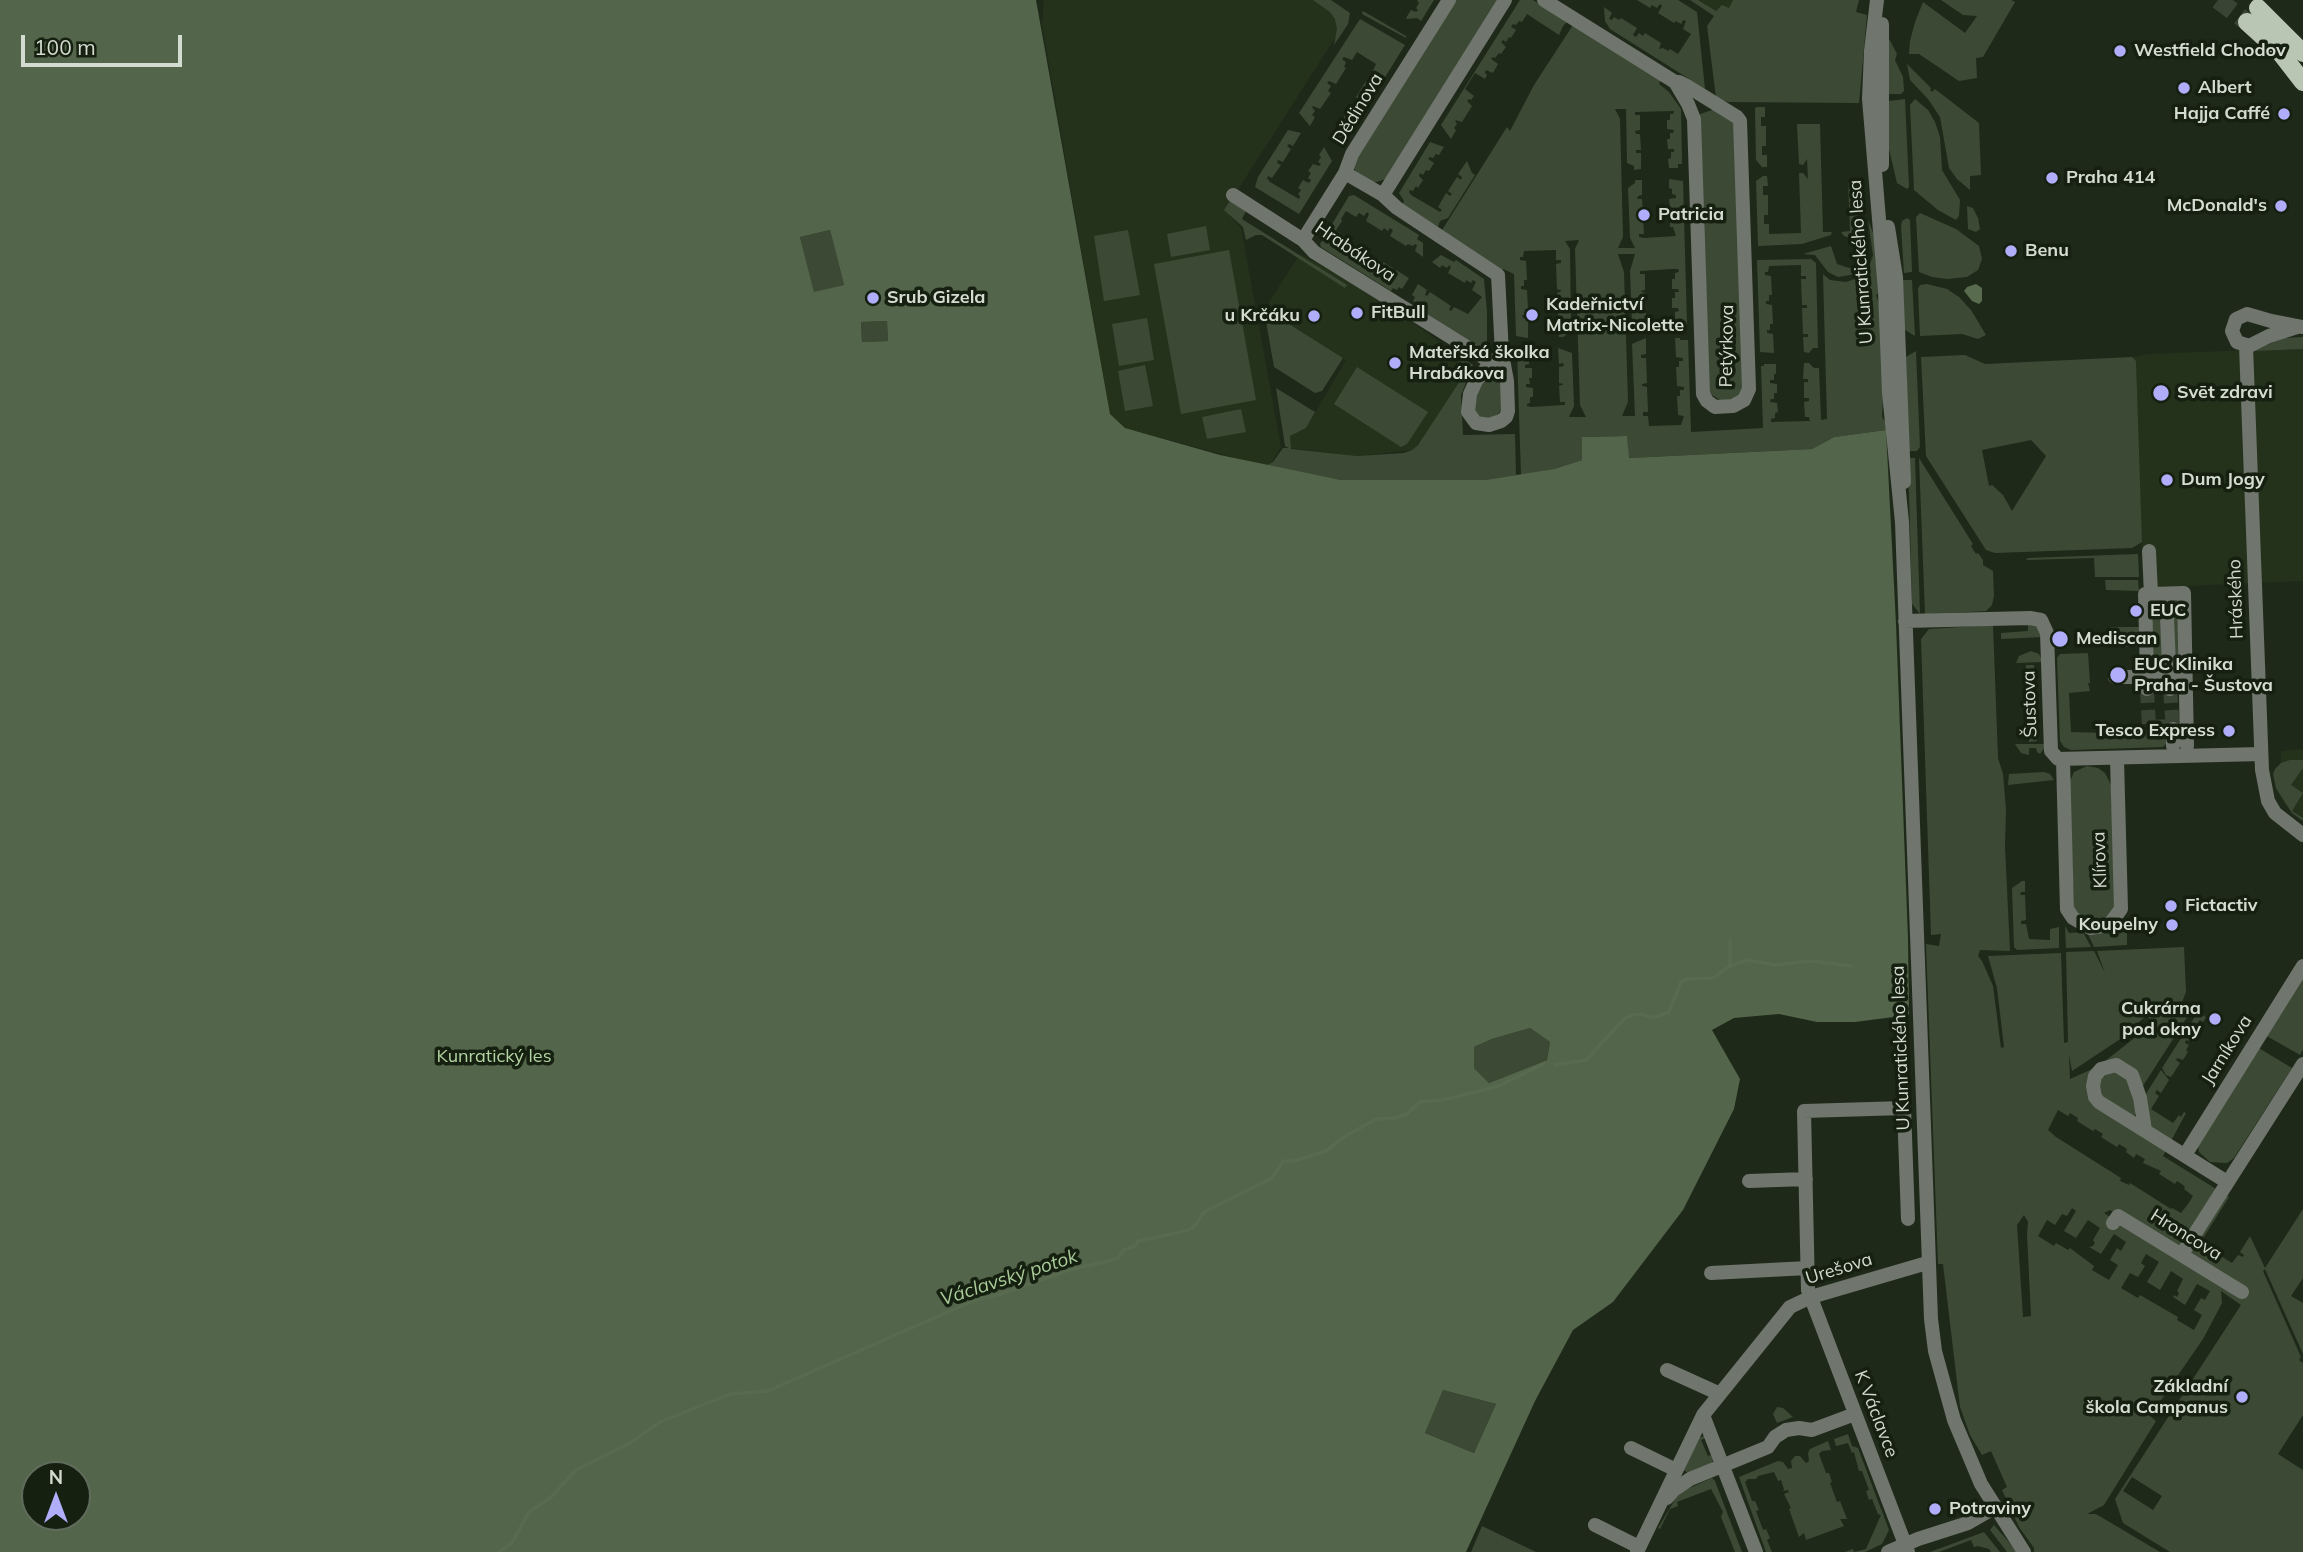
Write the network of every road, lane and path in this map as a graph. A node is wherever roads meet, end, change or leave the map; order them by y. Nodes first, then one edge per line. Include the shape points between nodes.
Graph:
1 (1449, 0) edge
2 (1505, 0) edge
3 (1544, 0) edge
4 (1877, 0) edge
5 (1886, 0) edge
6 (2303, 53) edge
7 (1675, 82) junction
8 (2303, 82) edge
9 (1719, 106) junction
10 (1694, 119) junction
11 (1345, 173) junction
12 (1233, 195) dead end
13 (1383, 195) junction
14 (1303, 240) junction
15 (2259, 318) junction
16 (2300, 327) edge
17 (2253, 343) junction
18 (1902, 522) junction
19 (2149, 551) dead end
20 (2151, 594) junction
21 (2166, 594) junction
22 (1905, 621) junction
23 (2146, 652) junction
24 (2169, 652) junction
25 (2115, 677) dead end
26 (2175, 681) junction
27 (2147, 683) junction
28 (2173, 729) tunnel mouth
29 (2261, 754) junction
30 (2116, 759) junction
31 (2063, 760) junction
32 (2303, 835) edge
33 (2303, 967) edge
34 (2303, 1064) edge
35 (2145, 1130) junction
36 (2185, 1155) junction
37 (1806, 1180) junction
38 (1749, 1181) dead end
39 (2227, 1182) junction
40 (1909, 1219) dead end
41 (2113, 1223) dead end
42 (2182, 1254) junction
43 (1927, 1263) junction
44 (1808, 1268) junction
45 (1711, 1273) dead end
46 (2242, 1292) dead end
47 (1811, 1297) junction
48 (1667, 1370) dead end
49 (1720, 1394) junction
50 (1855, 1414) junction
51 (1703, 1415) junction
52 (1631, 1448) dead end
53 (1722, 1464) junction
54 (1676, 1470) junction
55 (1994, 1508) junction
56 (1656, 1512) junction
57 (1595, 1525) dead end
58 (1906, 1548) edge
59 (1638, 1549) edge
60 (1756, 1552) edge
61 (1888, 1552) edge
62 (2024, 1552) edge

1 - 11 street, Dědinova via 1352,154
2 - 13 street
3 - 7 street, Petýrkova
4 - 18 street, U Kunratického lesa via 1869,99
5 - 18 street, U Kunratického lesa via 1881,141 1896,277 1905,455
6 - 8 main road via 2252,15
7 - 9 street, Petýrkova
7 - 10 street, Petýrkova
9 - 10 street via 1703,109
9 - 10 street, Petýrkova via 1737,117 1742,132 1749,389 1744,400 1733,406 1715,407 1703,394
11 - 13 street, Hrabákova
11 - 14 street, Dědinova
12 - 14 street, Hrabákova
13 - 14 street, Hrabákova via 1498,275 1496,358 1314,252
15 - 16 street
15 - 17 street, Hráského via 2264,329
15 - 17 street, Hráského via 2241,316 2233,325 2237,342
16 - 17 street
17 - 29 street, Hráského
18 - 22 street, U Kunratického lesa
19 - 20 street
20 - 21 street
20 - 23 street via 2145,594
21 - 24 street
21 - 26 street via 2184,593
22 - 31 street, Šustova via 2041,620 2046,633 2051,751
22 - 43 street, U Kunratického lesa
23 - 24 street
23 - 27 street
24 - 26 street
25 - 27 street
26 - 27 street
26 - 28 street via 2180,746
29 - 30 street
29 - 32 street, Hráského via 2268,801 2275,813
30 - 31 street
30 - 31 street, Klírova via 2121,909 2109,925 2090,928 2067,909
33 - 36 street, Jarníkova
34 - 39 street
35 - 35 street via 2132,1075 2116,1065 2101,1069 2094,1080 2095,1097
35 - 36 street
36 - 39 street
37 - 38 street
37 - 40 street, K Václavce via 1804,1111 1904,1108
37 - 44 street, K Václavce
39 - 42 street
41 - 42 street, Hroncova via 2118,1216
42 - 46 street, Hroncova
43 - 47 street, Urešova
43 - 55 street, U Kunratického lesa via 1944,1393
44 - 45 street
44 - 47 street, K Václavce
47 - 49 street, Urešova via 1790,1307
47 - 50 street, K Václavce
48 - 49 street
49 - 51 street, Urešova
50 - 53 street via 1812,1430 1786,1430 1768,1447
50 - 58 street, K Václavce
51 - 53 street
51 - 54 street, Urešova
52 - 54 street
53 - 56 street via 1674,1490
53 - 60 street
54 - 56 street, Urešova
55 - 58 street
55 - 62 street, U Kunratického lesa
56 - 59 street, Urešova
57 - 59 street
58 - 61 street

